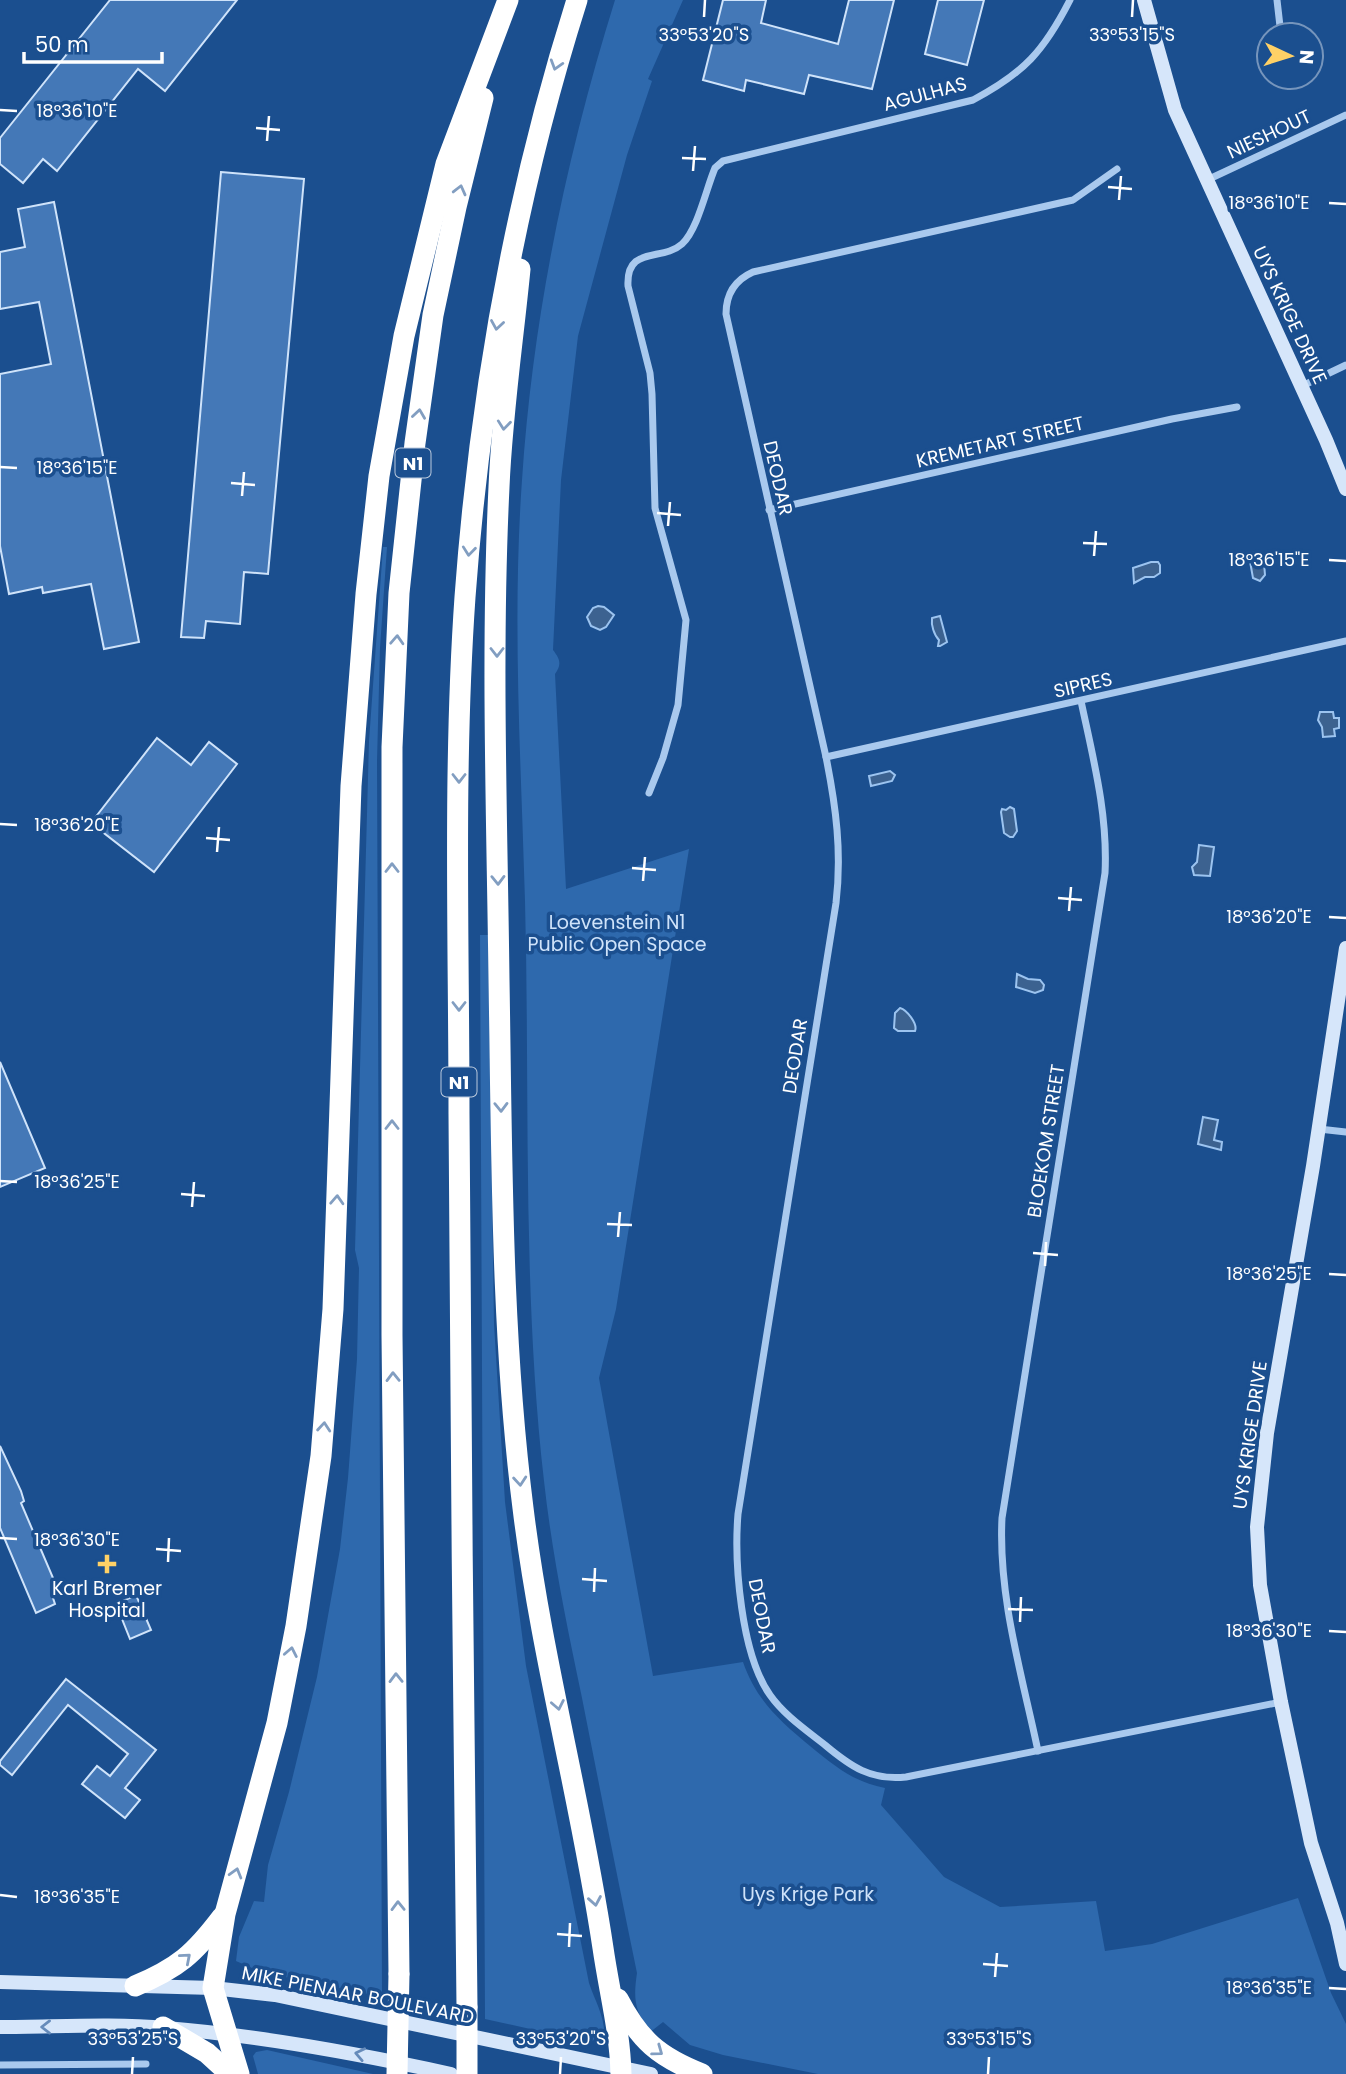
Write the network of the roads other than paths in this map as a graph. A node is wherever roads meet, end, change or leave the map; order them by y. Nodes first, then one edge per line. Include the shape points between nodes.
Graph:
1 (510, 0) edge
2 (577, 0) edge
3 (1070, 0) edge
4 (1144, 0) edge
5 (1277, 0) edge
6 (1279, 21) edge
7 (1346, 115) edge
8 (530, 162) junction
9 (1117, 169) dead end
10 (1206, 181) junction
11 (1346, 365) edge
12 (1302, 386) junction
13 (1237, 407) dead end
14 (1346, 489) edge
15 (769, 510) junction
16 (1346, 641) edge
17 (1081, 701) junction
18 (826, 757) junction
19 (649, 793) dead end
20 (1346, 947) edge
21 (1318, 1129) junction
22 (1346, 1132) edge
23 (1281, 1702) junction
24 (1038, 1751) junction
25 (225, 1914) junction
26 (1342, 1929) edge
27 (1346, 1964) edge
28 (607, 1975) junction
29 (0, 1982) edge
30 (135, 1986) junction
31 (213, 1987) junction
32 (0, 2027) edge
33 (163, 2028) junction
34 (225, 2034) junction
35 (146, 2064) dead end
36 (0, 2065) edge
37 (621, 2071) edge
38 (230, 2074) edge
39 (239, 2074) edge
40 (397, 2074) edge
41 (451, 2074) edge
42 (467, 2074) edge
43 (651, 2074) edge
44 (702, 2074) edge

25 -> 1 highway via 277,1723 321,1456 333,1310 351,786 379,476 404,336 446,164
40 -> 1 highway, N1, bridge via 391,922 399,593 433,315
2 -> 8 highway, N1
3 - 19 street, AGULHAS via 1045,45 1027,65 973,100 727,158 709,182 688,237 680,246 640,258 628,274 650,373 655,508 686,620 678,705
4 - 10 street, UYS KRIGE DRIVE via 1175,110
5 - 6 street
7 - 10 street, NIESHOUT
8 -> 28 highway via 498,532 500,1042 507,1335 535,1596
8 -> 42 highway, N1, bridge via 506,269 479,451 458,743
9 - 15 street, DEODAR via 1073,201 753,272 739,281 729,295 726,314
10 - 12 street, UYS KRIGE DRIVE
11 - 12 street
12 - 14 street, UYS KRIGE DRIVE
13 - 15 street, KREMETART STREET
15 - 18 street, DEODAR
16 - 17 street, SIPRES
17 - 18 street, SIPRES
17 - 24 street, BLOEKOM STREET via 1104,812 1105,873 1001,1545 1008,1612
18 - 24 street, DEODAR via 839,829 838,885 736,1535 736,1564 751,1653 758,1675 781,1708 848,1764 869,1775 906,1777
20 - 21 street, UYS KRIGE DRIVE
21 - 22 street
21 - 23 street, UYS KRIGE DRIVE via 1257,1527 1260,1585
23 - 24 street, DEODAR
23 - 26 street, UYS KRIGE DRIVE via 1311,1843
30 -> 25 highway via 182,1963
25 - 31 highway
26 - 27 street, UYS KRIGE DRIVE
28 - 37 highway
28 -> 44 highway via 627,2018 646,2043
29 - 30 street, MIKE PIENAAR BOULEVARD
30 - 31 street, MIKE PIENAAR BOULEVARD
31 - 34 highway
31 - 37 street, MIKE PIENAAR BOULEVARD via 275,1995
33 -> 32 street
33 - 34 street
33 - 38 highway via 207,2053
34 - 39 highway
41 -> 34 street via 341,2050
35 - 36 street
37 - 43 street, MIKE PIENAAR BOULEVARD

